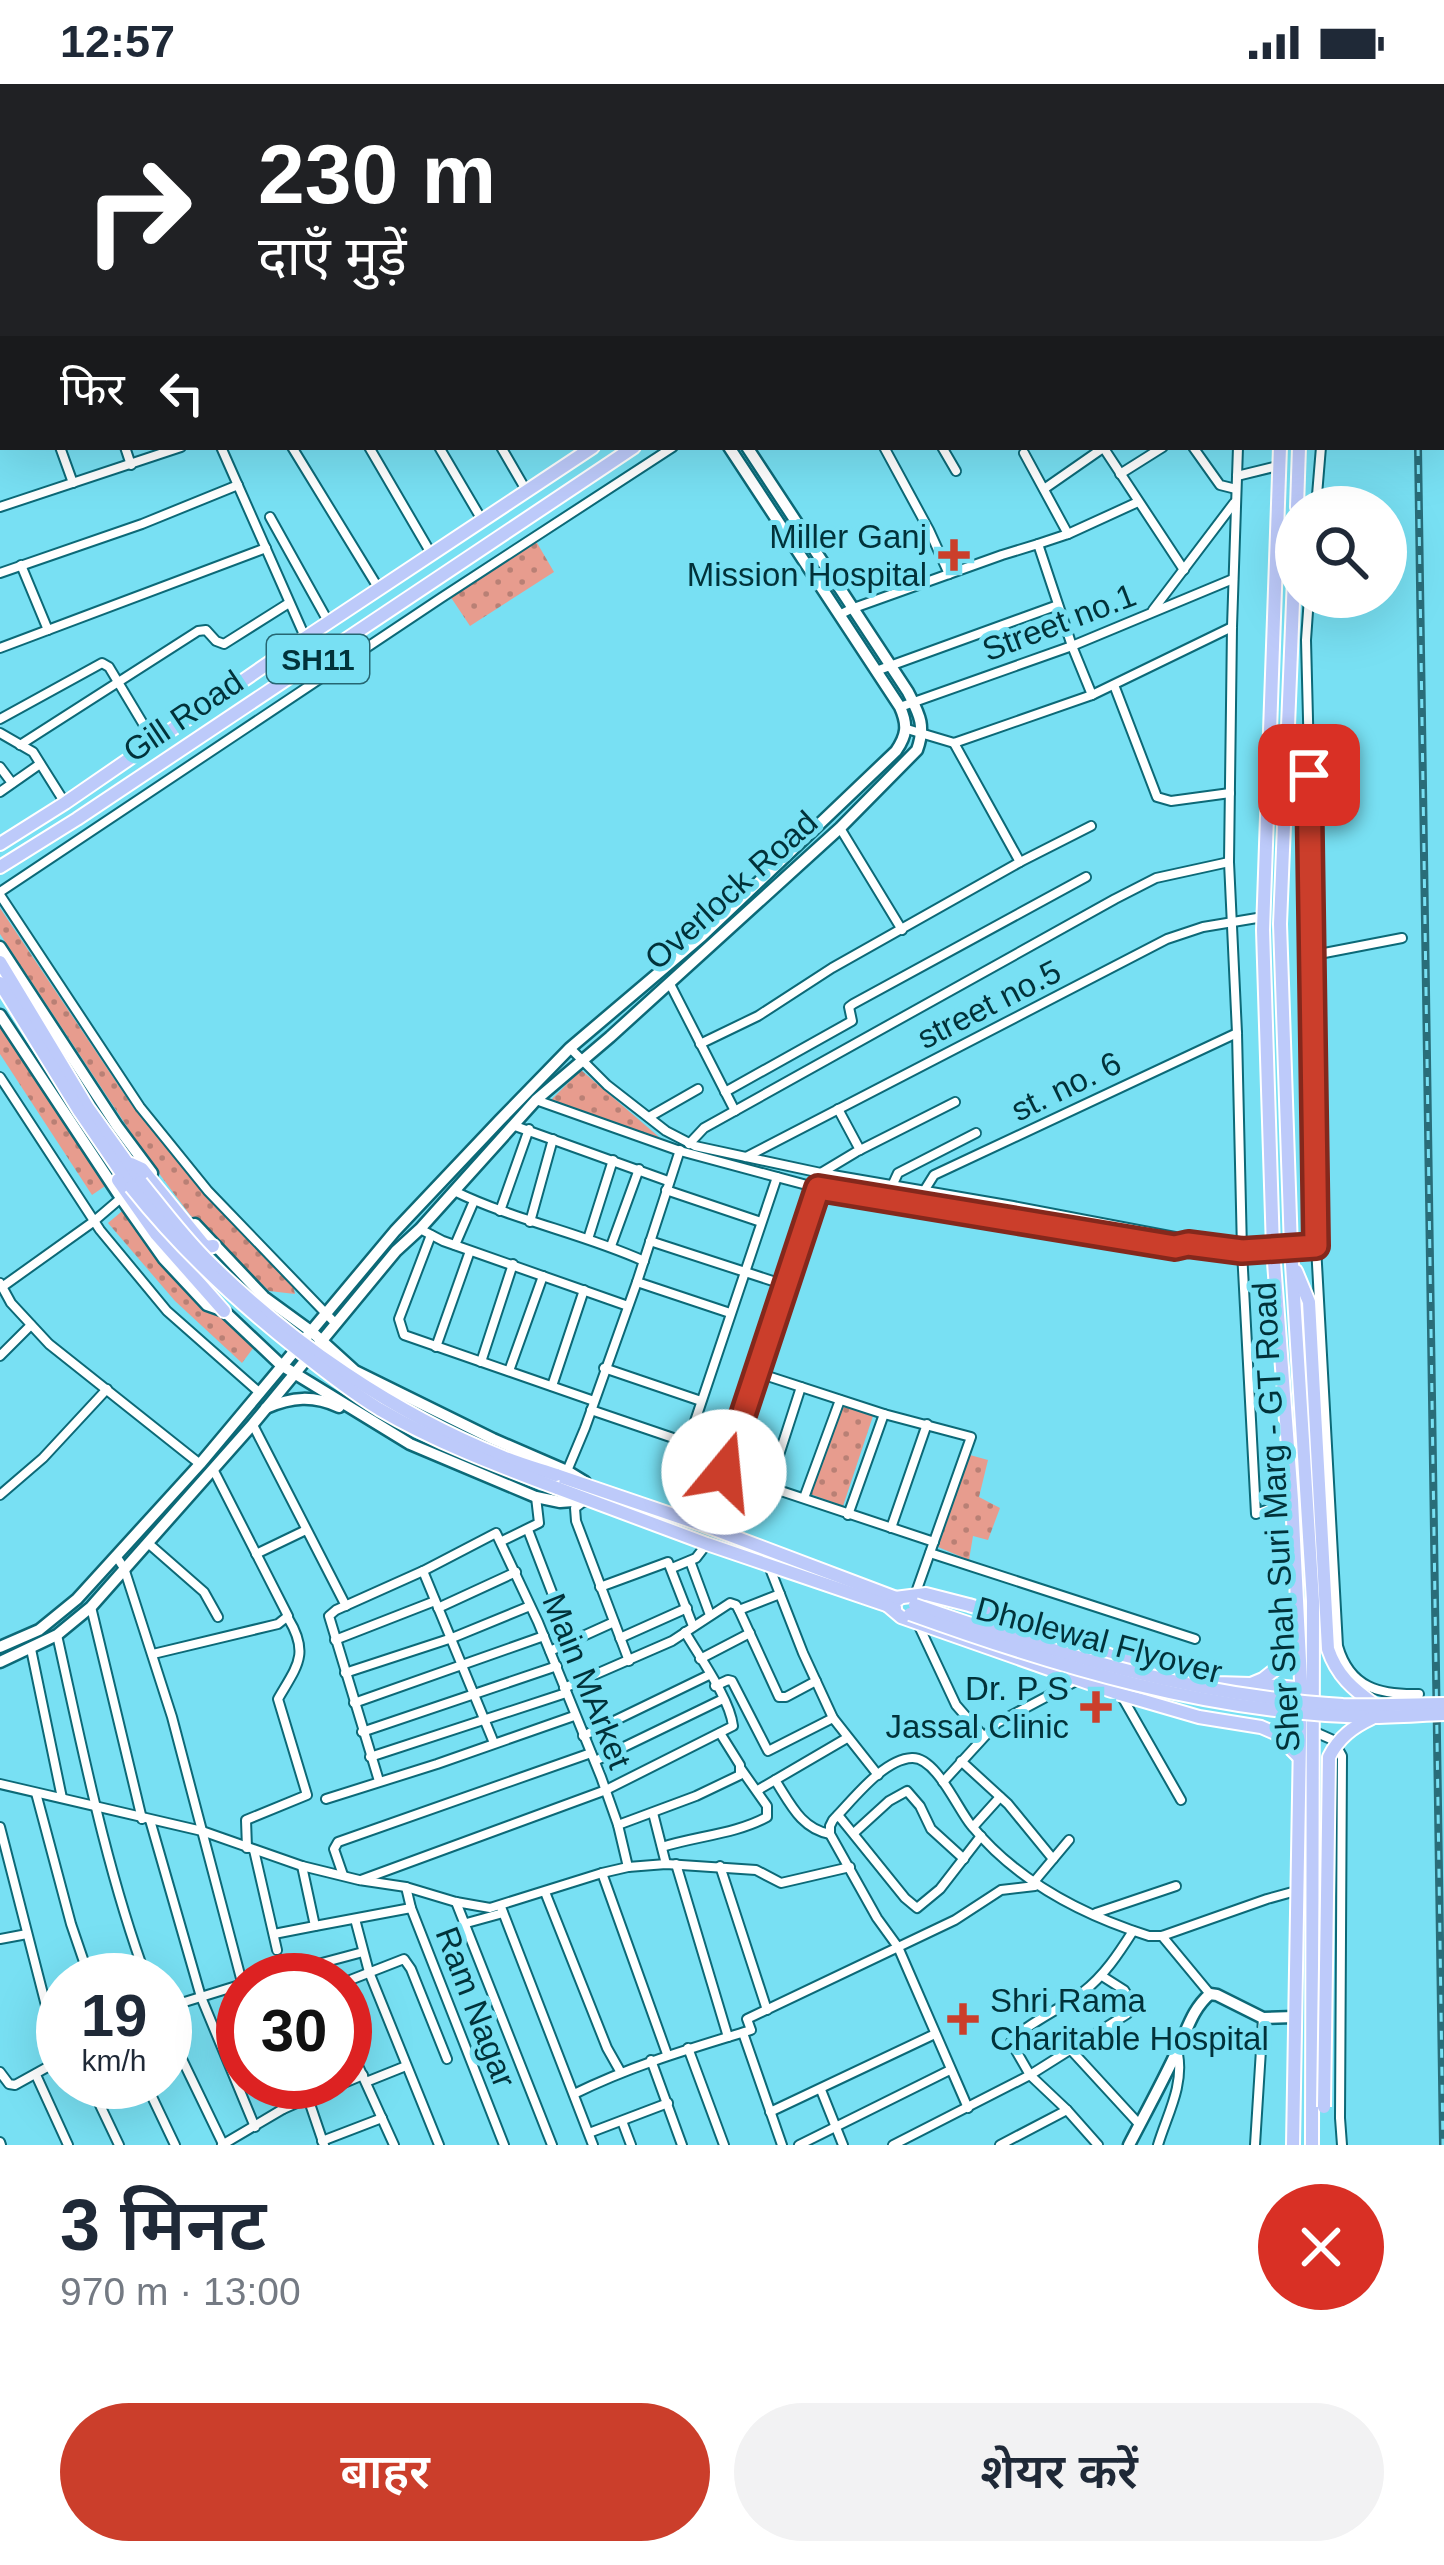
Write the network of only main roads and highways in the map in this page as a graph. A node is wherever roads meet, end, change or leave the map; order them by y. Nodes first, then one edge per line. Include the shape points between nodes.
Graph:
1 (589, 450) edge
2 (630, 450) edge
3 (1280, 450) edge
4 (1299, 450) edge
5 (1298, 486) edge
6 (1292, 618) edge
7 (0, 844) edge
8 (0, 867) edge
9 (0, 962) edge
10 (0, 983) edge
11 (119, 1161) junction
12 (208, 1245) road end
13 (1292, 1264) junction
14 (224, 1311) road end
15 (588, 1493) junction
16 (891, 1602) junction
17 (914, 1609) junction
18 (1299, 1642) junction
19 (1251, 1684) junction
20 (1308, 1689) junction
21 (1444, 1703) edge
22 (1375, 1711) junction
23 (1444, 1714) edge
24 (1262, 1727) junction
25 (1307, 1731) junction
26 (1299, 1757) junction
27 (1312, 2139) edge
28 (1293, 2145) edge

1 - 7 main road, Gill Road / SH11
2 - 8 main road, Gill Road / SH11
3 - 18 main road, Sher Shah Suri Marg - GT Road via 1264,917 1273,1249
4 - 5 main road
6 - 13 main road, Sher Shah Suri Marg - GT Road via 1280,924
9 - 11 main road
10 - 11 main road
11 - 12 main road, bridge via 142,1169
11 - 14 main road, bridge via 127,1196
11 - 15 main road, bridge via 162,1226 214,1280 344,1386 436,1439
13 - 20 main road, Sher Shah Suri Marg - GT Road via 1313,1601
13 - 22 main road via 1309,1302 1328,1649 1346,1683
15 - 16 main road via 707,1544
15 - 16 main road via 703,1525
16 - 17 main road, Dholewal Flyover
17 - 19 main road via 926,1594 1175,1675
17 - 22 main road, Dholewal Flyover, bridge via 1016,1652 1118,1680 1244,1705
17 - 24 main road via 1078,1680
18 - 19 main road
18 - 20 main road, Sher Shah Suri Marg - GT Road
19 - 20 main road
20 - 25 main road, Sher Shah Suri Marg - GT Road
21 - 22 main road, Dholewal Flyover, bridge
22 - 23 main road, Dholewal Flyover, bridge
22 - 27 main road, bridge via 1330,1757 1324,2107
24 - 25 main road
24 - 26 main road
25 - 26 main road, Sher Shah Suri Marg - GT Road
25 - 27 main road, Sher Shah Suri Marg - GT Road
26 - 28 main road, Sher Shah Suri Marg - GT Road

